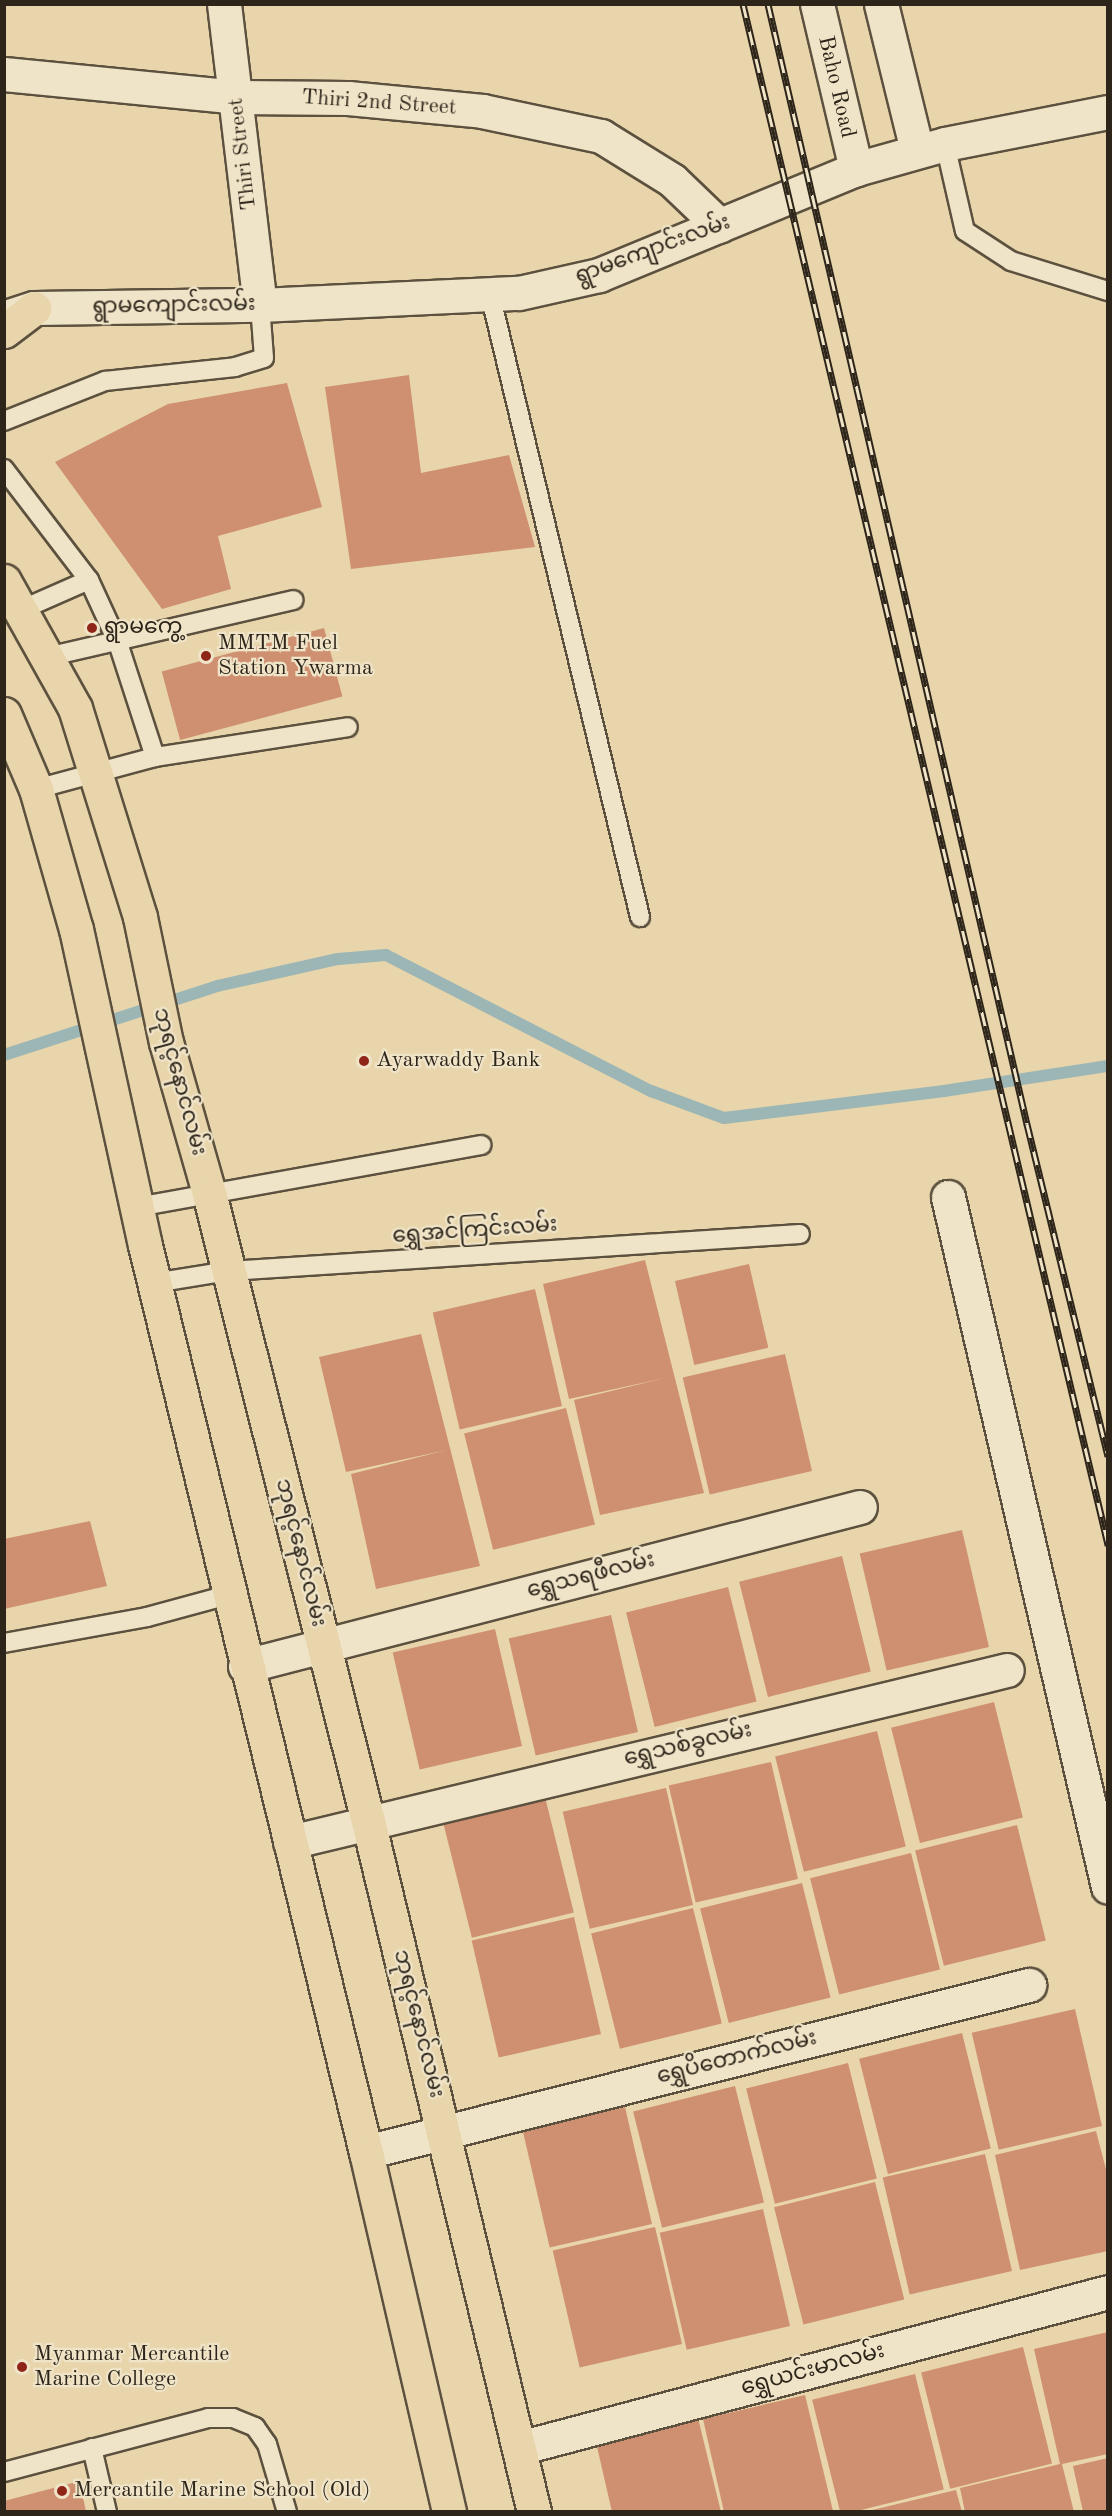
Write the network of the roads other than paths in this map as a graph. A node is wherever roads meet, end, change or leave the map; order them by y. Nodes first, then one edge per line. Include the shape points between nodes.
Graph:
1 (225, 4) edge
2 (817, 4) edge
3 (881, 4) edge
4 (4, 74) edge
5 (237, 97) junction
6 (1107, 112) edge
7 (931, 148) junction
8 (856, 169) junction
9 (720, 226) junction
10 (1107, 291) edge
11 (490, 294) junction
12 (261, 304) junction
13 (14, 311) edge
14 (4, 331) edge
15 (4, 421) edge
16 (4, 469) edge
17 (89, 580) junction
18 (4, 581) edge
19 (294, 600) dead end
20 (23, 609) junction
21 (118, 643) junction
22 (46, 657) junction
23 (4, 714) edge
24 (348, 726) dead end
25 (155, 757) junction
26 (96, 771) junction
27 (36, 789) junction
28 (640, 917) dead end
29 (481, 1145) dead end
30 (209, 1193) junction
31 (948, 1197) dead end
32 (137, 1207) junction
33 (800, 1234) dead end
34 (229, 1271) junction
35 (154, 1283) junction
36 (860, 1507) dead end
37 (228, 1595) junction
38 (4, 1643) edge
39 (323, 1644) junction
40 (245, 1666) junction
41 (1007, 1670) dead end
42 (368, 1821) junction
43 (290, 1842) junction
44 (1107, 1887) edge
45 (1029, 1985) dead end
46 (444, 2132) junction
47 (366, 2152) junction
48 (1107, 2292) edge
49 (92, 2448) junction
50 (519, 2448) junction
51 (4, 2472) edge
52 (107, 2511) edge
53 (287, 2511) edge
54 (449, 2511) edge
55 (534, 2511) edge

1 - 5 street, Thiri Street
2 - 8 street, Baho Road
3 - 7 street
4 - 5 street, Thiri 2nd Street
5 - 9 street, Thiri 2nd Street via 348,98 482,111 601,136 672,180
5 - 12 street, Thiri Street
6 - 7 street, ရွာမကျောင်းလမ်း
7 - 8 street, ရွာမကျောင်းလမ်း
7 - 10 lane via 965,231 1011,261
8 - 9 street, ရွာမကျောင်းလမ်း
9 - 11 street, ရွာမကျောင်းလမ်း via 599,274 519,292
11 - 12 street, ရွာမကျောင်းလမ်း
11 - 28 lane
12 - 13 street, ရွာမကျောင်းလမ်း
12 - 15 lane via 264,358 235,367 105,381
13 - 14 main road
16 - 17 lane
17 - 20 lane
17 - 21 lane
18 - 20 main road, ဘုရင့်နောင်လမ်း
19 - 21 lane
20 - 22 main road, ဘုရင့်နောင်လမ်း
21 - 22 lane
21 - 25 lane
22 - 26 main road, ဘုရင့်နောင်လမ်း via 75,708
23 - 27 main road
24 - 25 lane
25 - 26 lane
26 - 27 lane
26 - 30 main road, ဘုရင့်နောင်လမ်း via 140,917 165,1042
27 - 32 main road via 76,929
29 - 30 lane
30 - 32 lane
30 - 34 main road, ဘုရင့်နောင်လမ်း
31 - 44 street
32 - 35 main road
33 - 34 lane, ရွှေအင်ကြင်းလမ်း
34 - 35 lane, ရွှေအင်ကြင်းလမ်း
34 - 39 main road, ဘုရင့်နောင်လမ်း
35 - 37 main road
36 - 39 street, ရွှေသရဖီလမ်း
37 - 38 lane via 147,1617
37 - 40 main road
39 - 40 street, ရွှေသရဖီလမ်း
39 - 42 main road, ဘုရင့်နောင်လမ်း
40 - 43 main road
41 - 42 street, ရွှေသစ်ခွလမ်း
42 - 43 street, ရွှေသစ်ခွလမ်း
42 - 46 main road, ဘုရင့်နောင်လမ်း
43 - 47 main road
45 - 46 street, ရွှေပိတောက်လမ်း
46 - 47 street, ရွှေပိတောက်လမ်း
46 - 50 main road, ဘုရင့်နောင်လမ်း
47 - 54 main road
48 - 50 street, ရွှေယင်းမာလမ်း
49 - 51 lane
49 - 52 lane
49 - 53 lane via 208,2418 232,2418 255,2427 267,2444
50 - 55 main road, ဘုရင့်နောင်လမ်း

